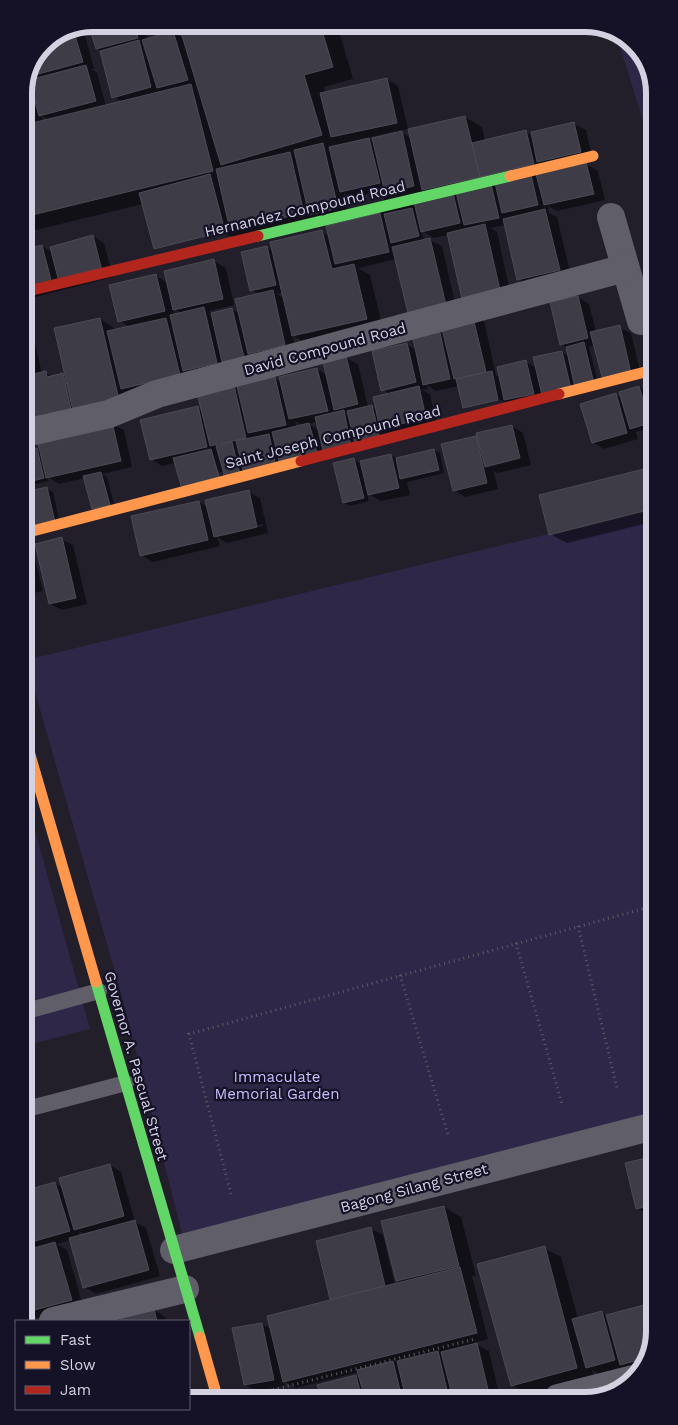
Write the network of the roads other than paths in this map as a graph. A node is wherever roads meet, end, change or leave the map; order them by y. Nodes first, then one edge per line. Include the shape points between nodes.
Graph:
1 (593, 156) dead end
2 (611, 217) dead end
3 (626, 268) junction
4 (33, 290) edge
5 (641, 321) dead end
6 (646, 372) edge
7 (33, 431) edge
8 (33, 530) edge
9 (32, 763) edge
10 (99, 991) junction
11 (32, 1010) edge
12 (126, 1083) junction
13 (32, 1108) edge
14 (646, 1128) edge
15 (174, 1250) junction
16 (185, 1289) junction
17 (57, 1320) edge
18 (618, 1382) edge
19 (216, 1392) edge
20 (580, 1392) edge

1 - 4 street, Hernandez Compound Road
2 - 3 street
3 - 5 street
3 - 7 street, David Compound Road via 157,394 109,414
6 - 8 street, Saint Joseph Compound Road
9 - 10 street, Governor A. Pascual Street
10 - 11 lane
10 - 12 street, Governor A. Pascual Street
12 - 13 lane
12 - 15 street, Governor A. Pascual Street
14 - 15 street, Bagong Silang Street
15 - 16 street, Governor A. Pascual Street
16 - 17 street
16 - 19 street, Governor A. Pascual Street
18 - 20 street

